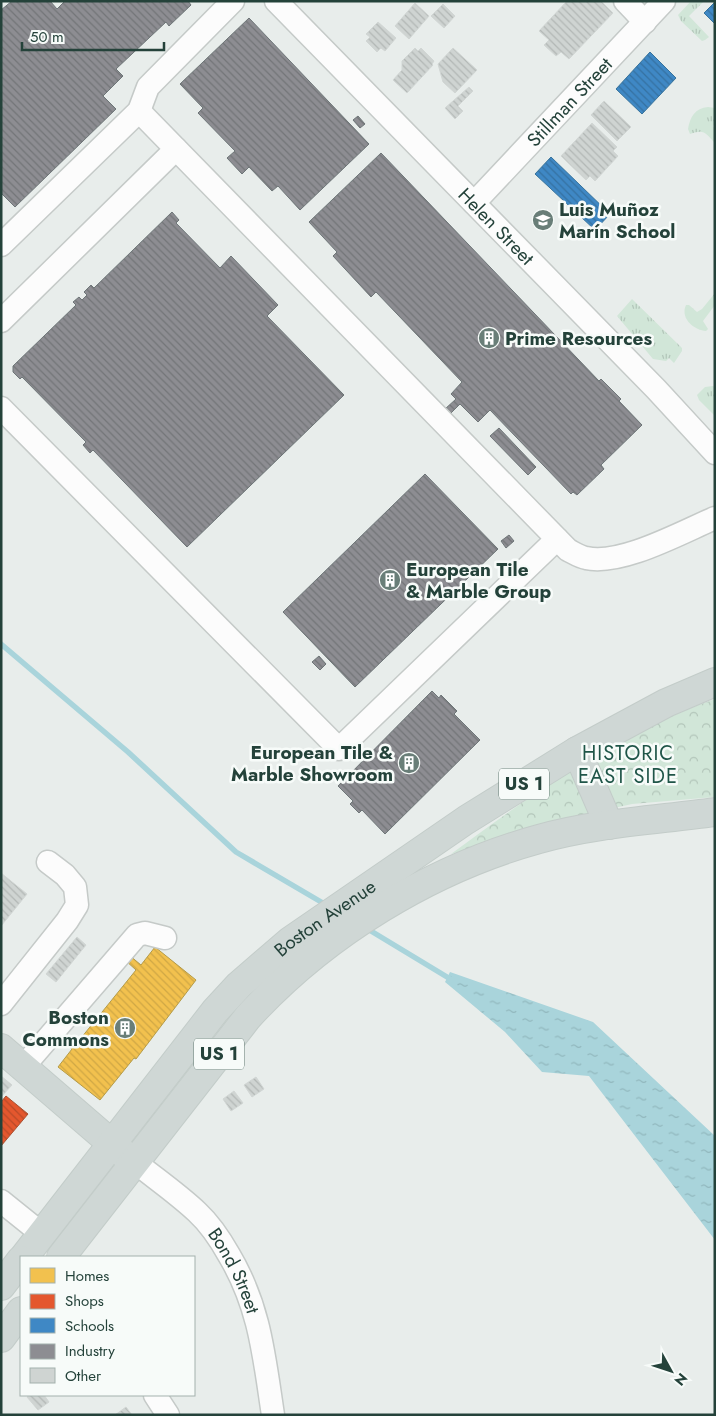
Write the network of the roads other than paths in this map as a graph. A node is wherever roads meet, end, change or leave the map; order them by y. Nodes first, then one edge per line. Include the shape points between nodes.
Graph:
1 (233, 1) edge
2 (276, 1) edge
3 (625, 1) edge
4 (664, 1) edge
5 (645, 22) junction
6 (139, 111) junction
7 (176, 149) junction
8 (474, 203) junction
9 (1, 245) edge
10 (1, 321) edge
11 (1, 408) edge
12 (715, 453) edge
13 (715, 518) edge
14 (557, 539) junction
15 (715, 682) edge
16 (577, 751) junction
17 (715, 812) edge
18 (610, 825) junction
19 (48, 862) dead end
20 (165, 938) dead end
21 (1, 1004) edge
22 (1, 1048) edge
23 (22, 1067) junction
24 (111, 1144) junction
25 (135, 1162) junction
26 (1, 1201) edge
27 (42, 1234) junction
28 (63, 1255) edge
29 (25, 1256) edge
30 (20, 1261) edge
31 (1, 1286) edge
32 (20, 1312) edge
33 (2, 1334) edge
34 (155, 1396) edge
35 (168, 1415) edge
36 (273, 1415) edge

1 - 6 street via 148,87
2 - 8 street, Helen Street
3 - 5 street
4 - 5 street, Stillman Street
5 - 8 street, Stillman Street
6 - 7 street
6 - 9 street
7 - 10 street
7 - 14 street
8 - 12 street, Helen Street
11 - 14 street via 339,749
13 - 14 street via 635,553 604,559 586,558 568,550
15 - 16 main road, Boston Avenue / US 1 via 666,703
16 - 18 main road
16 - 24 main road, Boston Avenue / US 1 via 466,820 290,941 239,985 215,1011
17 - 18 main road, Boston Avenue / US 1
18 - 25 main road, Boston Avenue / US 1 via 540,839 475,860 412,891 313,955 248,1017
19 - 21 street via 66,875 75,887 77,904
20 - 23 street via 145,933 137,935
22 - 23 main road
23 - 24 main road
24 - 25 main road
24 - 27 main road, Boston Avenue / US 1
25 - 28 main road, Boston Avenue / US 1
25 - 36 street, Bond Street via 198,1212 216,1233 238,1269 253,1304 262,1338
26 - 27 street
27 - 28 main road
27 - 29 main road, Boston Avenue / US 1
30 - 31 main road
32 - 33 main road
34 - 35 street

